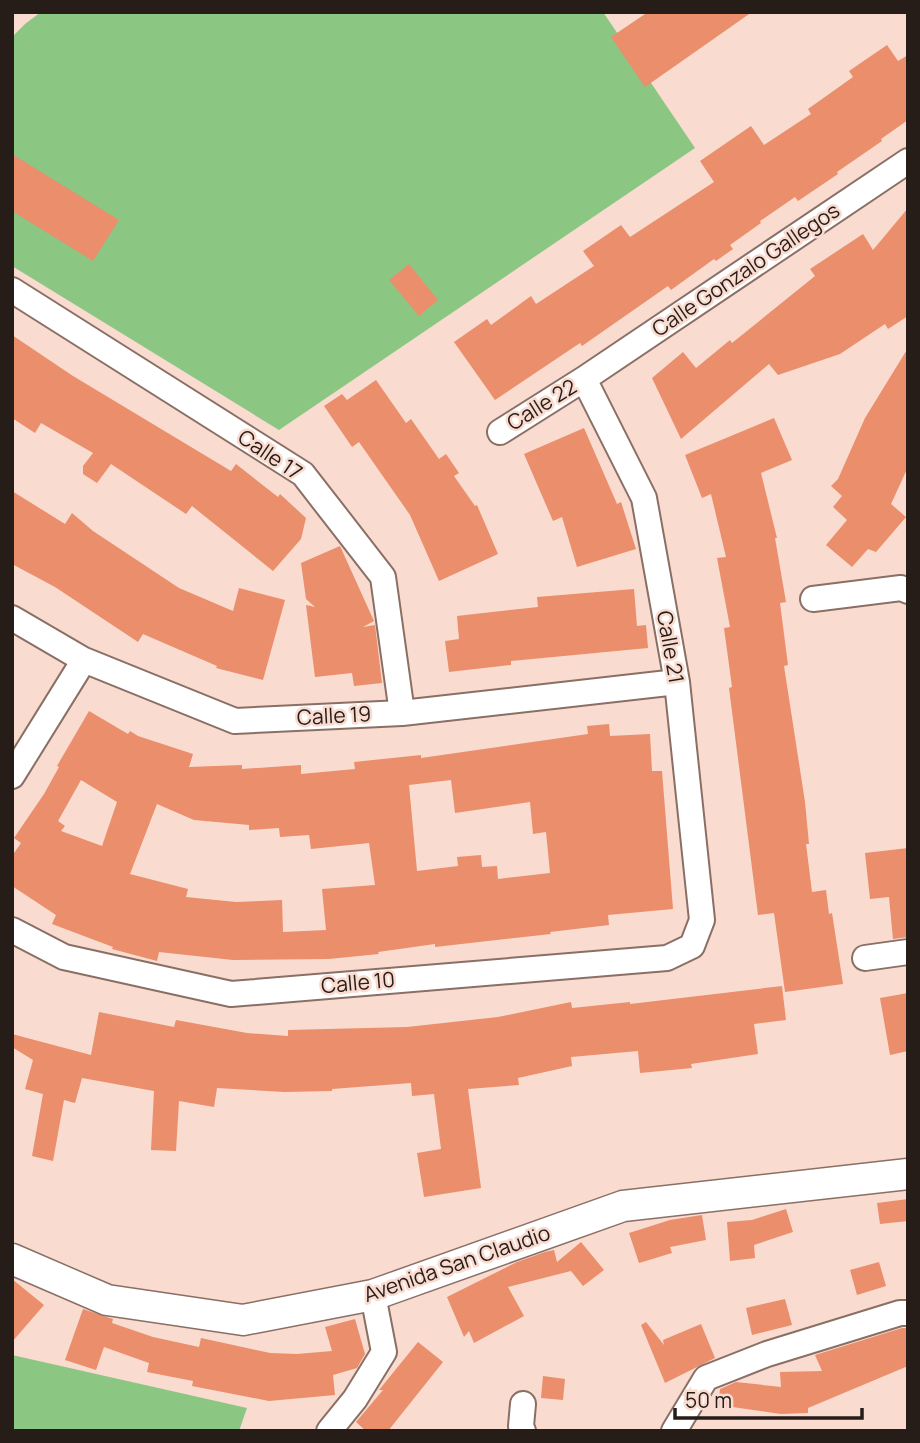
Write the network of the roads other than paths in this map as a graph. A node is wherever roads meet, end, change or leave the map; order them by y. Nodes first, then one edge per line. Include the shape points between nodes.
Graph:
1 (908, 161) edge
2 (12, 290) edge
3 (584, 379) junction
4 (500, 432) dead end
5 (905, 584) edge
6 (813, 599) dead end
7 (12, 618) edge
8 (84, 660) junction
9 (677, 682) junction
10 (402, 713) junction
11 (12, 776) edge
12 (698, 928) joint
13 (12, 930) edge
14 (908, 953) edge
15 (865, 958) dead end
16 (908, 1174) edge
17 (12, 1259) edge
18 (373, 1295) junction
19 (908, 1313) edge
20 (523, 1404) dead end
21 (329, 1431) edge
22 (523, 1431) edge
23 (674, 1431) edge

1 - 3 street, Calle Gonzalo Gallegos
2 - 10 street, Calle 17 via 303,474 383,578
3 - 4 street, Calle 22
3 - 9 street, Calle 21 via 644,498
5 - 6 street
7 - 8 street, Calle 19
8 - 10 street, Calle 19 via 235,721
8 - 11 street
9 - 10 street, Calle 19
9 - 12 street, Calle 21 via 702,920
12 - 13 street, Calle 10 via 692,946 667,958 231,994 64,957
14 - 15 street
16 - 18 street, Avenida San Claudio via 623,1206
17 - 18 street, Avenida San Claudio via 107,1300 243,1321
18 - 21 street via 384,1352
19 - 23 street via 767,1353 706,1378
20 - 22 street

